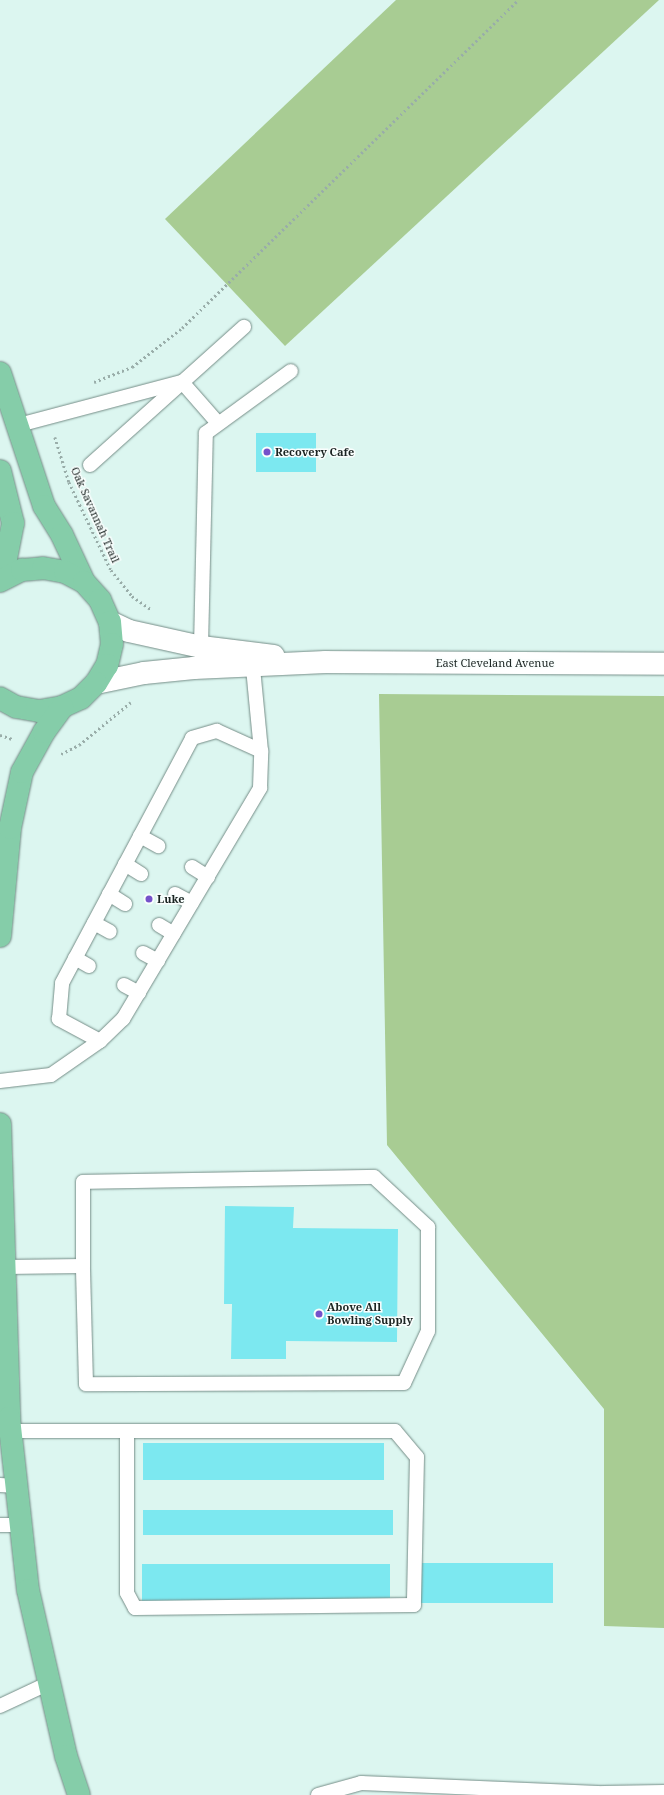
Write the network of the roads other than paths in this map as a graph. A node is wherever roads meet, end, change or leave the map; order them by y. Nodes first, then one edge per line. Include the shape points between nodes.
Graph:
1 (244, 327) dead end
2 (291, 371) dead end
3 (0, 373) edge
4 (182, 382) junction
5 (217, 422) junction
6 (15, 426) junction
7 (90, 465) dead end
8 (0, 471) edge
9 (1, 580) edge
10 (84, 582) junction
11 (110, 622) junction
12 (201, 647) junction
13 (326, 662) junction
14 (664, 664) edge
15 (253, 668) junction
16 (96, 683) junction
17 (0, 698) edge
18 (62, 707) junction
19 (261, 751) junction
20 (140, 836) junction
21 (158, 846) dead end
22 (125, 864) junction
23 (192, 866) dead end
24 (141, 874) dead end
25 (208, 877) junction
26 (109, 894) junction
27 (175, 894) dead end
28 (192, 903) junction
29 (125, 904) dead end
30 (94, 923) junction
31 (159, 925) dead end
32 (110, 932) dead end
33 (174, 934) junction
34 (0, 936) edge
35 (143, 953) dead end
36 (75, 958) junction
37 (158, 961) junction
38 (89, 966) dead end
39 (124, 985) dead end
40 (139, 993) junction
41 (100, 1041) junction
42 (0, 1081) edge
43 (0, 1124) edge
44 (1, 1192) edge
45 (83, 1266) junction
46 (4, 1267) junction
47 (10, 1431) junction
48 (127, 1432) junction
49 (8, 1486) edge
50 (10, 1525) edge
51 (49, 1683) junction
52 (0, 1706) edge
53 (664, 1792) edge
54 (632, 1794) edge
55 (79, 1795) edge
56 (318, 1795) edge

1 - 4 lane
2 - 5 lane
3 - 6 main road
4 - 5 lane
4 - 6 lane via 50,419
4 - 7 lane
5 - 12 lane via 206,433
6 - 10 main road via 44,506 62,535
8 - 9 main road via 13,524
9 - 10 main road via 22,570 43,568 65,572
10 - 11 main road via 100,600
11 - 12 street, East Cleveland Avenue via 129,631
11 - 16 main road via 112,644 107,665
12 - 13 street, East Cleveland Avenue
13 - 14 street, East Cleveland Avenue
13 - 15 street, East Cleveland Avenue
15 - 16 street, East Cleveland Avenue via 186,668
15 - 19 lane
16 - 18 main road via 81,698
17 - 18 main road via 16,707 39,710
18 - 34 main road via 44,732 22,772 10,828
19 - 20 lane via 217,732 192,738
19 - 25 lane via 260,788
20 - 21 lane
20 - 22 lane
22 - 24 lane
22 - 26 lane
23 - 25 lane
25 - 28 lane
26 - 29 lane
26 - 30 lane
27 - 28 lane
28 - 33 lane
30 - 32 lane
30 - 36 lane
31 - 33 lane
33 - 37 lane
35 - 37 lane
36 - 38 lane
36 - 41 lane via 62,983 59,1019
37 - 40 lane
39 - 40 lane
40 - 41 lane via 123,1019
41 - 42 lane via 52,1075
43 - 44 main road
44 - 46 main road
45 - 45 lane via 83,1182 374,1177 428,1227 428,1331 404,1383 86,1384
45 - 46 lane
46 - 47 main road
47 - 48 lane
47 - 49 main road
48 - 48 lane via 395,1431 417,1457 414,1605 135,1608 127,1593
49 - 50 main road
50 - 51 main road
51 - 52 lane
51 - 55 main road via 66,1756
53 - 54 lane
54 - 56 lane via 361,1783

